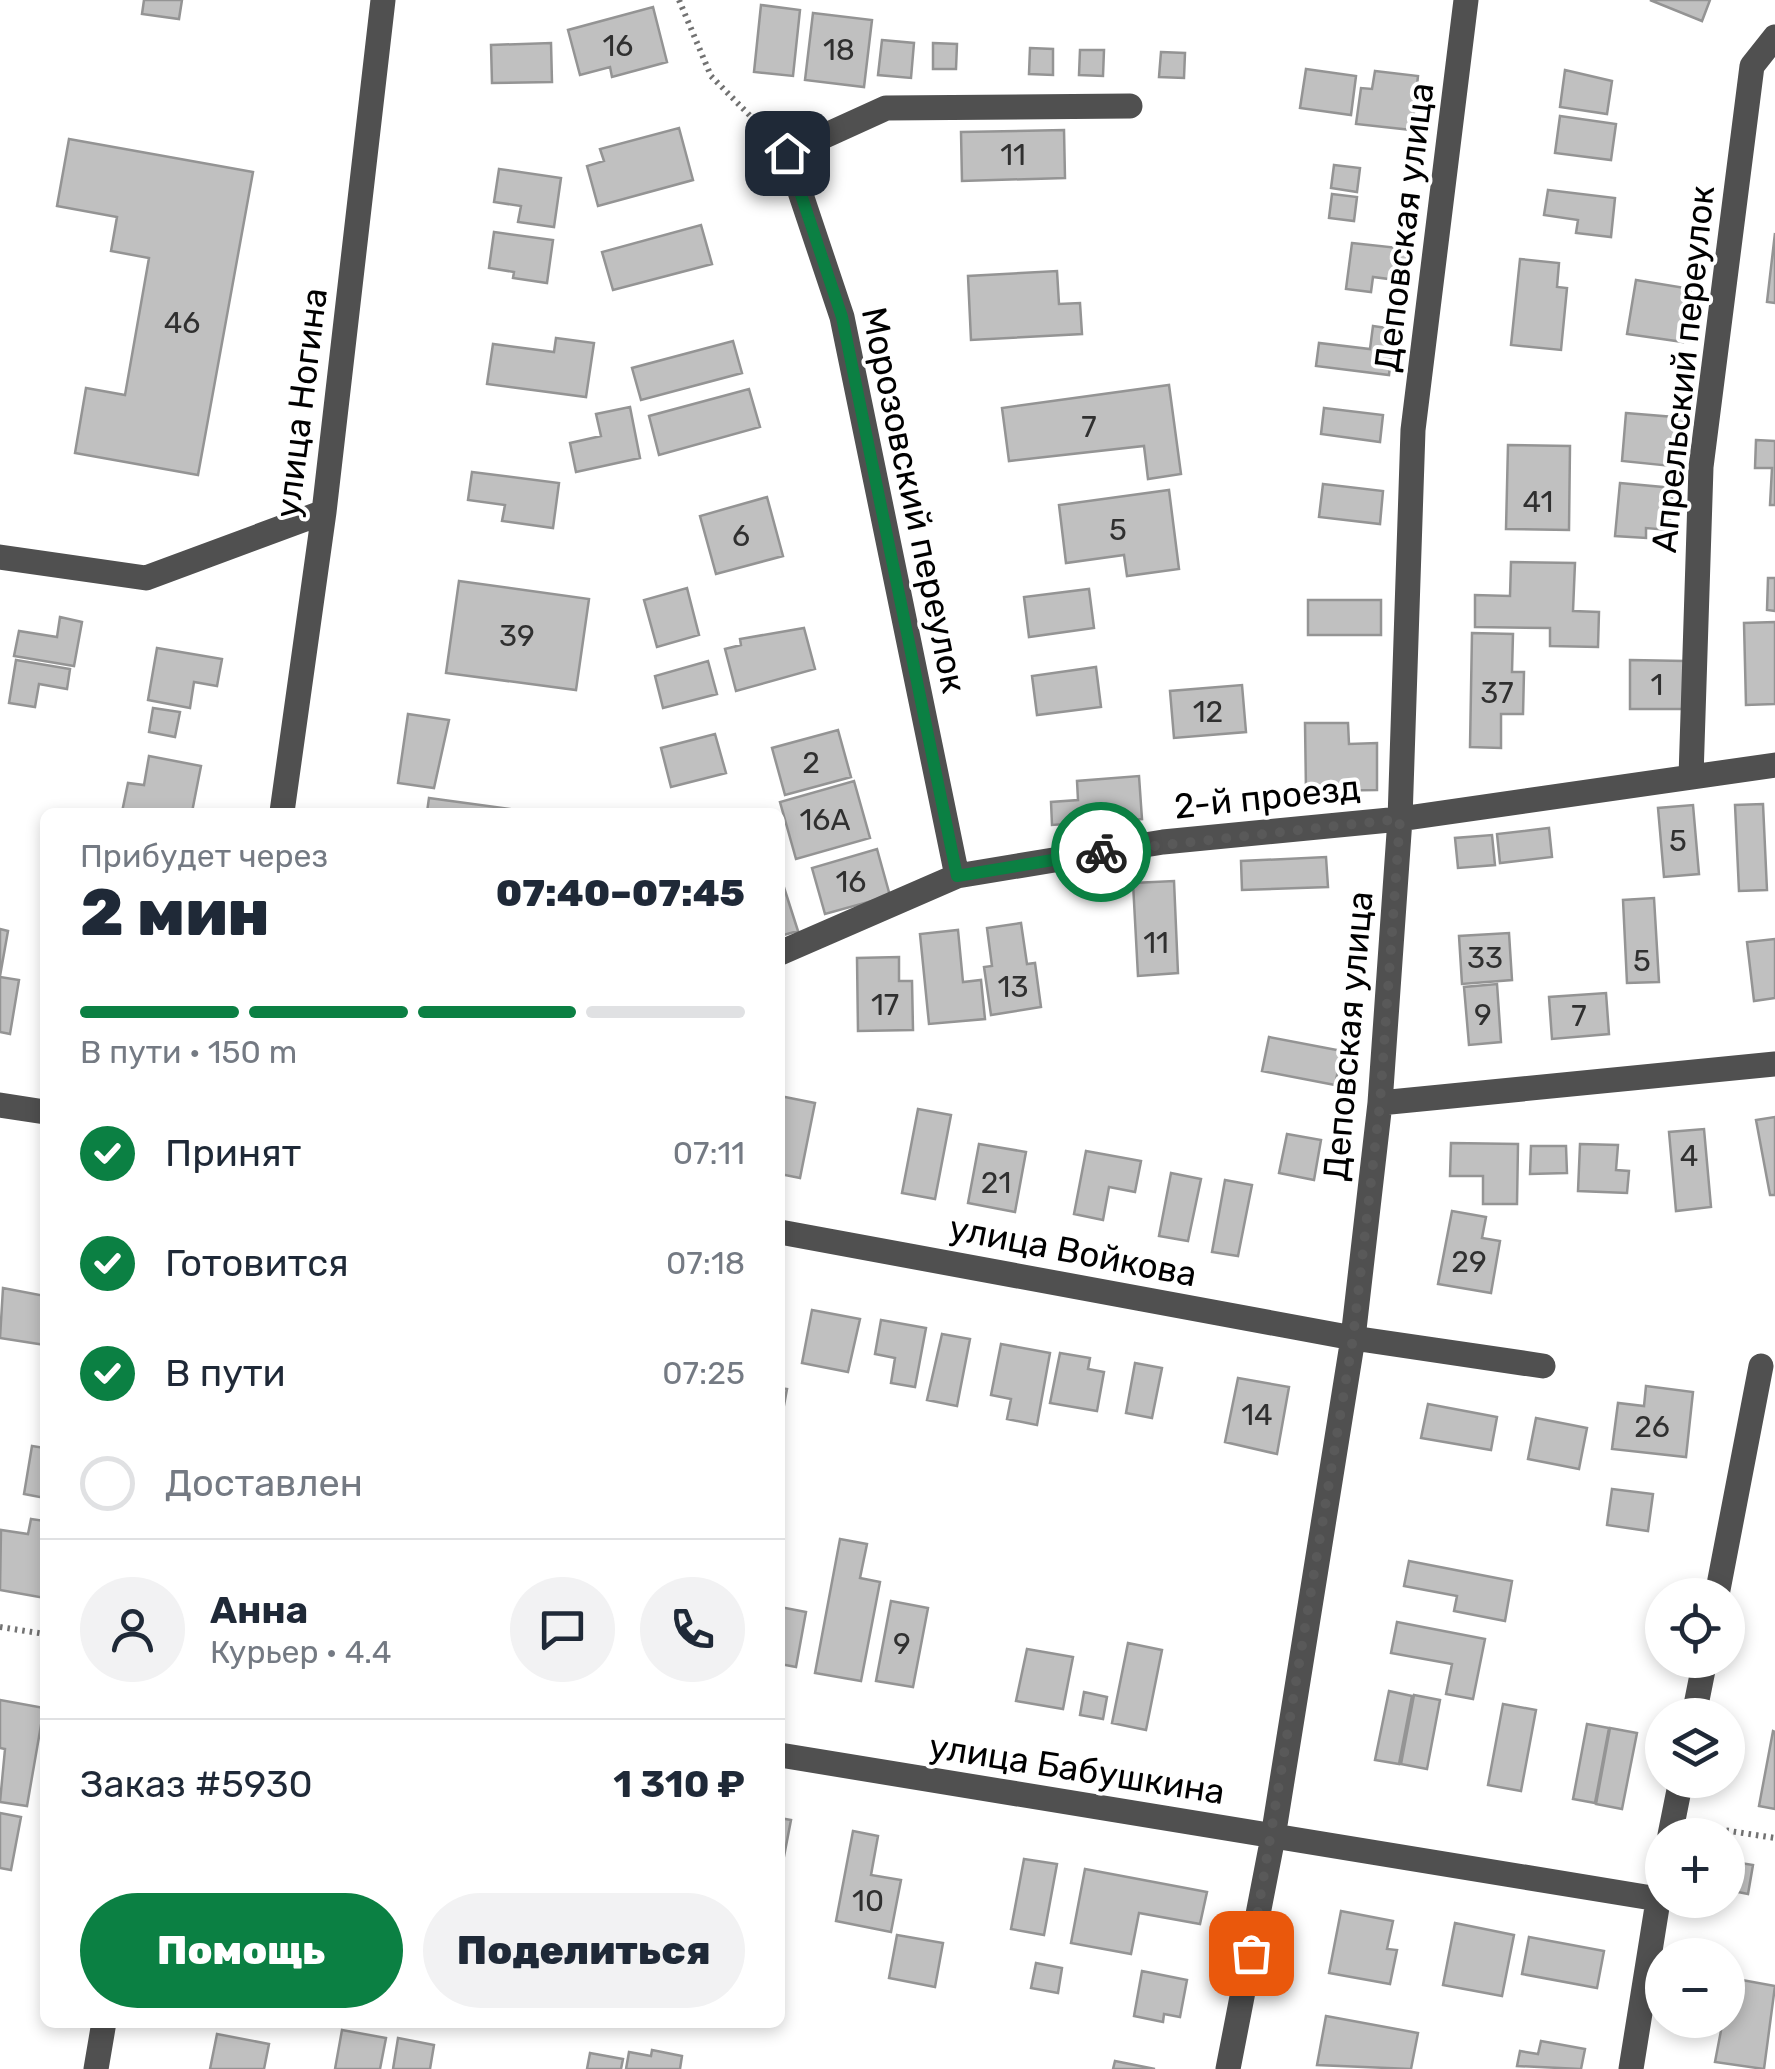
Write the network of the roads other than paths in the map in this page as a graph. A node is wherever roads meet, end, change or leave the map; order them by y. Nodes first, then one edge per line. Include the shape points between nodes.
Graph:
1 (383, 0) edge
2 (1466, 0) edge
3 (1775, 38) edge
4 (1130, 106) dead end
5 (324, 512) junction
6 (0, 557) edge
7 (1775, 765) edge
8 (1691, 777) junction
9 (283, 808) edge
10 (1400, 819) junction
11 (957, 876) junction
12 (785, 951) edge
13 (1775, 1064) edge
14 (1380, 1103) junction
15 (0, 1105) edge
16 (40, 1111) edge
17 (785, 1233) edge
18 (1353, 1338) junction
19 (1544, 1366) dead end
20 (1762, 1366) dead end
21 (1720, 1578) edge
22 (785, 1756) edge
23 (1274, 1837) junction
24 (1645, 1886) edge
25 (1655, 1918) edge
26 (103, 2028) edge
27 (96, 2069) edge
28 (1228, 2069) edge
29 (1632, 2069) edge

1 - 5 street, улица Ногина
2 - 10 street, Деповская улица via 1412,430
3 - 8 street, Апрельский переулок via 1752,66 1701,468
4 - 11 street, Морозовский переулок via 886,108 787,153 842,317
5 - 6 street via 146,578
5 - 9 street, улица Ногина
7 - 8 street, 2-й проезд
8 - 10 street, 2-й проезд
10 - 11 street, 2-й проезд via 1163,842
10 - 14 street, Деповская улица
11 - 12 street, 2-й проезд
13 - 14 street
14 - 18 street, Деповская улица
15 - 16 street
17 - 18 street, улица Войкова
18 - 19 street, улица Войкова
18 - 23 street, Деповская улица
20 - 21 street
22 - 23 street, улица Бабушкина
23 - 24 street, улица Бабушкина
23 - 28 street, Деповская улица
25 - 29 street
26 - 27 street

